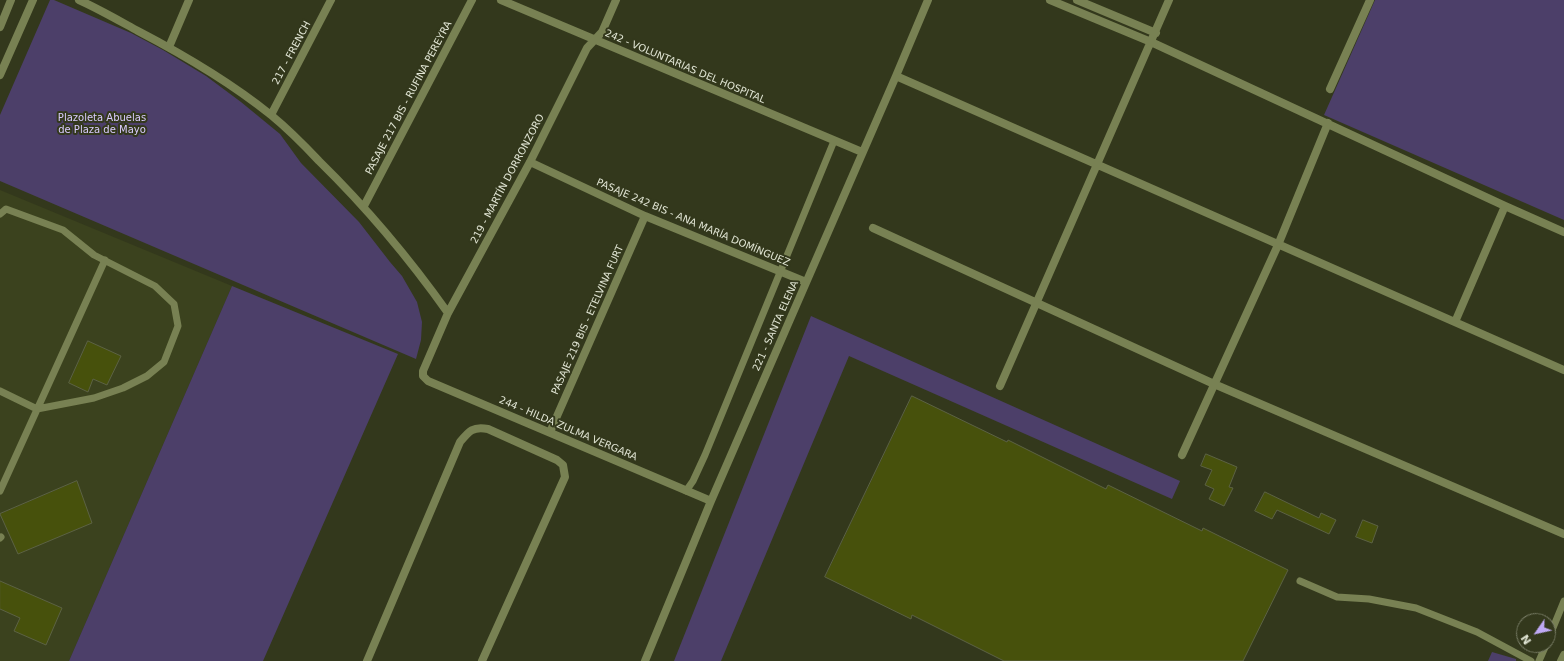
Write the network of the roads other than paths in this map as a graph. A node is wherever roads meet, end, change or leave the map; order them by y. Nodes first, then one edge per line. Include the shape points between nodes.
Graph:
1 (11, 0) edge
2 (33, 0) edge
3 (79, 0) edge
4 (189, 0) edge
5 (331, 0) edge
6 (472, 0) edge
7 (501, 0) edge
8 (616, 0) edge
9 (928, 0) edge
10 (1050, 0) edge
11 (1077, 0) edge
12 (1169, 0) edge
13 (1370, 0) edge
14 (0, 27) edge
15 (1156, 33) junction
16 (594, 40) junction
17 (1151, 42) junction
18 (169, 47) junction
19 (0, 75) edge
20 (896, 76) junction
21 (1330, 89) dead end
22 (271, 115) junction
23 (1328, 123) junction
24 (834, 141) junction
25 (862, 152) junction
26 (530, 162) junction
27 (1097, 165) junction
28 (364, 206) junction
29 (1505, 206) junction
30 (0, 214) edge
31 (645, 216) junction
32 (873, 228) dead end
33 (1564, 232) edge
34 (1278, 245) junction
35 (106, 260) junction
36 (780, 271) junction
37 (806, 282) junction
38 (1037, 303) junction
39 (448, 313) junction
40 (1455, 322) junction
41 (1564, 370) edge
42 (423, 371) joint
43 (1214, 384) junction
44 (1000, 386) dead end
45 (0, 391) edge
46 (37, 409) junction
47 (550, 432) junction
48 (1182, 455) dead end
49 (0, 491) edge
50 (686, 491) junction
51 (711, 501) junction
52 (1564, 534) edge
53 (1300, 581) dead end
54 (1564, 601) edge
55 (1556, 620) edge
56 (1564, 655) edge
57 (367, 661) edge
58 (482, 661) edge
59 (645, 661) edge
60 (1530, 661) edge
61 (1561, 661) edge

1 - 14 street
2 - 19 street
3 - 18 street
4 - 18 street
5 - 22 street, 217 - FRENCH
6 - 28 street, PASAJE 217 BIS - RUFINA PEREYRA
7 - 16 street, 242 - VOLUNTARIAS DEL HOSPITAL
8 - 16 street, 219 - MARTÍN DORRONZORO via 602,32
9 - 20 street, 221 - SANTA ELENA
10 - 17 street
11 - 15 street
12 - 15 street
13 - 21 street
15 - 17 street
16 - 24 street, 242 - VOLUNTARIAS DEL HOSPITAL
16 - 26 street, 219 - MARTÍN DORRONZORO via 587,48
17 - 23 street
17 - 27 street
18 - 22 street
20 - 25 street, 221 - SANTA ELENA
20 - 27 street
22 - 28 street
23 - 29 street
23 - 34 street
24 - 25 street, 242 - VOLUNTARIAS DEL HOSPITAL
24 - 36 lane, 221 - SANTA ELENA
25 - 37 street, 221 - SANTA ELENA
26 - 31 street, PASAJE 242 BIS - ANA MARÍA DOMÍNGUEZ
26 - 39 street, 219 - MARTÍN DORRONZORO
27 - 34 street
27 - 38 street
28 - 39 street
29 - 33 street
29 - 40 street
30 - 35 lane via 6,210 63,230 94,255
31 - 36 street, PASAJE 242 BIS - ANA MARÍA DOMÍNGUEZ
31 - 47 street, PASAJE 219 BIS - ETELVINA FURT
32 - 38 street
34 - 40 street
34 - 43 street
35 - 46 lane
35 - 46 lane via 155,286 174,304 178,326 164,362 147,376 123,388 94,398
36 - 37 street, PASAJE 242 BIS - ANA MARÍA DOMÍNGUEZ
36 - 50 lane, 221 - SANTA ELENA via 705,455
37 - 51 street, 221 - SANTA ELENA
38 - 43 street
38 - 44 street
39 - 42 street, 219 - MARTÍN DORRONZORO
40 - 41 street
42 - 47 street, 244 - HILDA ZULMA VERGARA via 423,376 428,381
43 - 48 street
43 - 52 street
45 - 46 lane
46 - 49 lane
47 - 50 street, 244 - HILDA ZULMA VERGARA
50 - 51 street, 244 - HILDA ZULMA VERGARA
51 - 59 street, 221 - SANTA ELENA
53 - 60 lane via 1337,596 1416,608 1477,632
54 - 55 lane
56 - 61 street
57 - 58 street via 460,442 474,428 481,428 557,460 563,465 565,476

